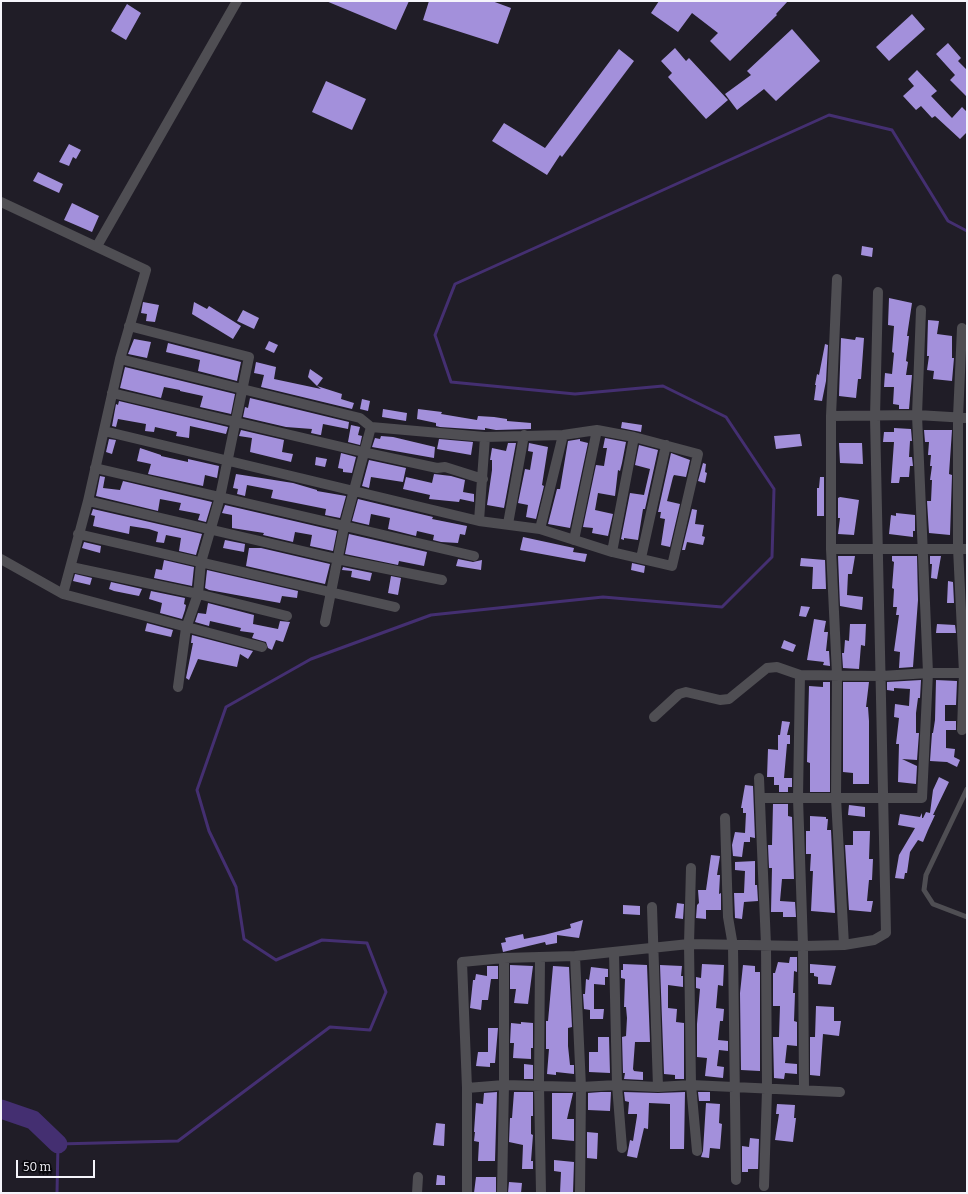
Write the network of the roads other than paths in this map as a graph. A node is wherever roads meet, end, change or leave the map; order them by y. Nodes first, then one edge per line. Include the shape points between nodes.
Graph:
1 (237, 1) edge
2 (1, 202) edge
3 (97, 246) junction
4 (837, 279) dead end
5 (878, 292) dead end
6 (921, 310) dead end
7 (129, 326) junction
8 (962, 328) dead end
9 (120, 359) junction
10 (243, 389) junction
11 (112, 393) junction
12 (917, 415) junction
13 (831, 416) junction
14 (875, 417) junction
15 (962, 418) edge
16 (236, 423) junction
17 (371, 427) junction
18 (597, 430) junction
19 (104, 431) junction
20 (524, 435) junction
21 (563, 435) junction
22 (485, 437) junction
23 (634, 437) junction
24 (666, 446) junction
25 (363, 452) junction
26 (228, 459) junction
27 (95, 468) junction
28 (483, 479) junction
29 (353, 490) junction
30 (220, 497) junction
31 (88, 501) junction
32 (479, 521) junction
33 (508, 524) junction
34 (344, 527) junction
35 (211, 529) junction
36 (540, 530) junction
37 (78, 534) junction
38 (574, 540) junction
39 (924, 548) junction
40 (962, 548) edge
41 (831, 549) junction
42 (878, 549) junction
43 (612, 552) junction
44 (474, 556) dead end
45 (641, 558) junction
46 (1, 559) edge
47 (337, 559) junction
48 (201, 562) junction
49 (71, 567) junction
50 (442, 580) dead end
51 (332, 592) junction
52 (63, 594) junction
53 (198, 594) junction
54 (395, 607) dead end
55 (287, 616) dead end
56 (325, 622) dead end
57 (186, 628) junction
58 (262, 647) dead end
59 (928, 672) junction
60 (965, 673) edge
61 (800, 675) junction
62 (837, 675) junction
63 (882, 676) junction
64 (178, 687) dead end
65 (654, 718) dead end
66 (962, 730) dead end
67 (759, 778) dead end
68 (967, 789) edge
69 (884, 797) junction
70 (760, 798) junction
71 (798, 798) junction
72 (836, 798) junction
73 (725, 818) dead end
74 (690, 868) dead end
75 (652, 908) dead end
76 (967, 917) edge
77 (689, 944) junction
78 (844, 944) junction
79 (733, 946) junction
80 (766, 946) junction
81 (803, 946) junction
82 (654, 947) junction
83 (614, 953) junction
84 (575, 956) junction
85 (540, 957) junction
86 (504, 958) junction
87 (504, 1085) junction
88 (539, 1085) junction
89 (617, 1085) junction
90 (691, 1085) junction
91 (581, 1086) junction
92 (658, 1087) junction
93 (467, 1088) junction
94 (735, 1088) junction
95 (767, 1090) junction
96 (804, 1090) junction
97 (840, 1092) dead end
98 (622, 1148) dead end
99 (697, 1151) dead end
100 (418, 1177) dead end
101 (736, 1180) dead end
102 (764, 1186) dead end
103 (417, 1193) edge
104 (467, 1193) edge
105 (502, 1193) edge
106 (541, 1193) edge
107 (580, 1193) edge

1 - 3 street
2 - 3 street
3 - 7 street via 146,270
4 - 13 street
5 - 14 street
6 - 12 street
7 - 9 street
7 - 10 street via 249,357
8 - 15 street
9 - 10 street
9 - 11 street
10 - 16 street
10 - 17 street via 360,418
11 - 16 street
11 - 19 street
12 - 14 street
12 - 15 street
12 - 39 street
13 - 14 street
13 - 41 street
14 - 42 street
15 - 40 street
16 - 25 street
16 - 26 street
17 - 22 street
17 - 25 street
18 - 21 street
18 - 23 street
18 - 38 street
19 - 26 street
19 - 27 street
20 - 21 street
20 - 22 street
20 - 33 street
21 - 36 street
22 - 28 street
23 - 24 street
23 - 43 street
24 - 45 street
24 - 45 street via 698,454 672,566
25 - 28 street via 445,468
25 - 29 street
26 - 29 street
26 - 30 street
27 - 30 street
27 - 31 street
28 - 32 street
29 - 32 street
29 - 34 street
30 - 34 street
30 - 35 street
31 - 35 street
31 - 37 street
32 - 33 street
33 - 36 street
34 - 44 street
34 - 47 street
35 - 47 street
35 - 48 street
36 - 38 street
37 - 48 street
37 - 49 street
38 - 43 street
39 - 40 street
39 - 42 street
39 - 59 street
40 - 60 street
41 - 42 street
41 - 62 street
42 - 63 street
43 - 45 street
46 - 52 street
47 - 50 street
47 - 51 street
48 - 51 street
48 - 53 street
49 - 52 street
49 - 53 street
51 - 54 street
51 - 56 street
52 - 57 street
53 - 55 street
53 - 57 street
57 - 58 street
57 - 64 street
59 - 60 street
59 - 63 street
59 - 69 street via 922,798
60 - 66 street
61 - 62 street
61 - 65 street via 777,667 767,668 729,699 720,700 686,692 679,694
61 - 71 street
62 - 63 street
62 - 72 street
63 - 69 street
67 - 70 street
68 - 76 lane via 926,875 924,890 933,904
69 - 72 street
69 - 78 street via 886,933 874,940
70 - 71 street
70 - 80 street
71 - 72 street
71 - 81 street
72 - 78 street
73 - 79 street via 728,917
74 - 77 street
75 - 82 street
77 - 79 street
77 - 82 street
77 - 90 street
78 - 81 street
79 - 80 street
79 - 94 street
80 - 81 street
80 - 95 street
81 - 96 street
82 - 83 street
82 - 92 street
83 - 84 street
83 - 89 street
84 - 85 street
84 - 91 street
85 - 86 street
85 - 88 street
86 - 87 street
86 - 93 street via 462,962
87 - 88 street
87 - 93 street
87 - 105 street
88 - 91 street
88 - 106 street
89 - 91 street
89 - 92 street
89 - 98 street
90 - 92 street
90 - 94 street
90 - 99 street
91 - 107 street
93 - 104 street
94 - 95 street
94 - 101 street
95 - 96 street
95 - 102 street
96 - 97 street
100 - 103 street

